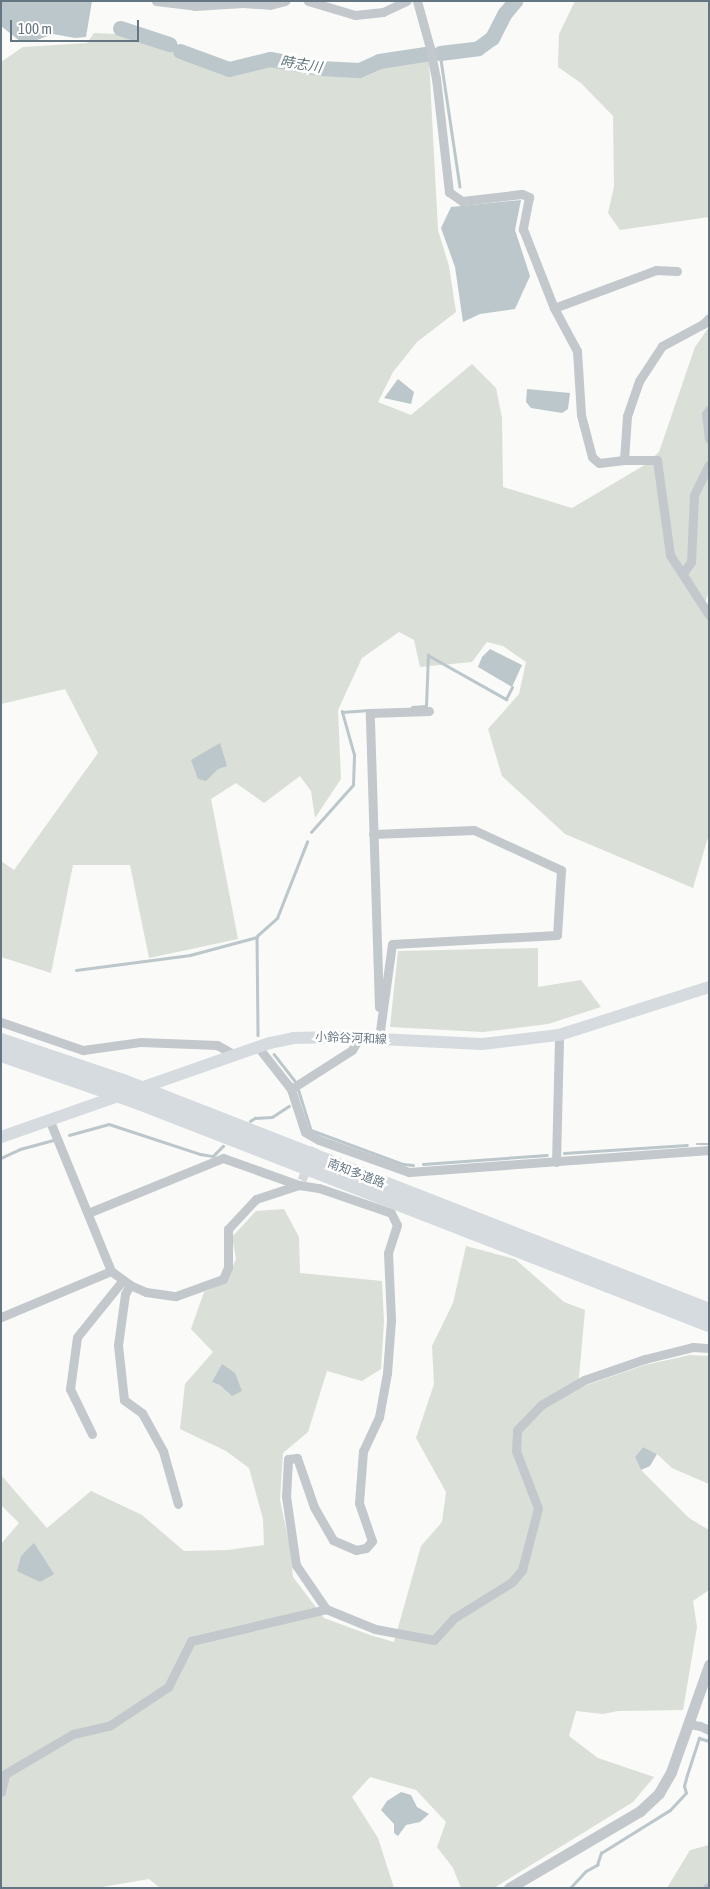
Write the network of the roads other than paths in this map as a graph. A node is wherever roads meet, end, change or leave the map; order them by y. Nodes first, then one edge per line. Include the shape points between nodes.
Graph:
1 (156, 1) edge
2 (285, 1) edge
3 (308, 1) edge
4 (407, 1) edge
5 (417, 1) edge
6 (677, 271) dead end
7 (554, 308) junction
8 (709, 318) edge
9 (709, 410) edge
10 (709, 439) edge
11 (624, 460) junction
12 (709, 464) edge
13 (683, 573) junction
14 (709, 615) edge
15 (430, 711) dead end
16 (373, 834) junction
17 (709, 987) edge
18 (1, 1022) edge
19 (380, 1035) junction
20 (559, 1035) junction
21 (359, 1038) junction
22 (1, 1041) edge
23 (258, 1047) junction
24 (1, 1054) edge
25 (235, 1055) junction
26 (291, 1089) junction
27 (49, 1119) junction
28 (1, 1136) edge
29 (709, 1150) edge
30 (556, 1162) junction
31 (301, 1183) junction
32 (88, 1214) junction
33 (111, 1271) junction
34 (126, 1283) junction
35 (709, 1311) edge
36 (1, 1317) edge
37 (709, 1324) edge
38 (709, 1348) edge
39 (92, 1434) dead end
40 (178, 1504) dead end
41 (326, 1609) junction
42 (709, 1666) edge
43 (689, 1724) junction
44 (709, 1730) edge
45 (1, 1792) edge
46 (509, 1888) edge

1 - 2 street via 194,6 270,5
3 - 4 street via 355,15 382,12
5 - 7 street via 436,78 449,192 462,201 522,194 529,197 523,229
6 - 7 street via 656,270
7 - 11 street via 577,351 581,415 592,457 599,463
8 - 11 street via 662,346 639,381 627,416
9 - 10 street via 706,414
11 - 13 street via 657,460 670,555
12 - 13 street via 694,495 691,562
13 - 14 street
15 - 16 street via 370,713
16 - 19 street
16 - 19 street via 474,830 561,870 557,935 392,944
17 - 20 main road, 小鈴谷河和線
18 - 25 street via 83,1050 141,1042 218,1045
19 - 20 main road, 小鈴谷河和線 via 482,1044
19 - 21 main road, 小鈴谷河和線
20 - 30 street
21 - 23 main road, 小鈴谷河和線 via 293,1038
21 - 26 street via 352,1050
22 - 35 highway, 南知多道路 via 123,1082
23 - 25 main road, 小鈴谷河和線
23 - 26 street
24 - 37 highway, 南知多道路 via 134,1100
25 - 27 main road, 小鈴谷河和線
26 - 30 street via 305,1132 317,1143 409,1172
27 - 28 main road, 小鈴谷河和線
27 - 32 street
29 - 30 street
31 - 32 street via 223,1158
31 - 34 street via 256,1199 228,1229 228,1267 223,1279 176,1296 146,1292
31 - 41 street via 391,1214 398,1224 388,1253 391,1320 387,1373 379,1417 363,1451 359,1503 372,1541 366,1548 356,1550 333,1540 314,1507 297,1458 288,1459 286,1496 296,1565
32 - 33 street
33 - 34 street
33 - 36 street
34 - 39 street via 77,1337 70,1388
34 - 40 street via 118,1345 124,1400 142,1413 163,1451
38 - 41 street via 692,1347 645,1359 584,1380 541,1406 517,1430 516,1451 538,1508 522,1570 512,1582 454,1618 434,1640 375,1629
41 - 45 street via 191,1641 168,1687 109,1726 73,1734 5,1774
42 - 43 street
43 - 44 street
43 - 46 street via 671,1772 650,1803

